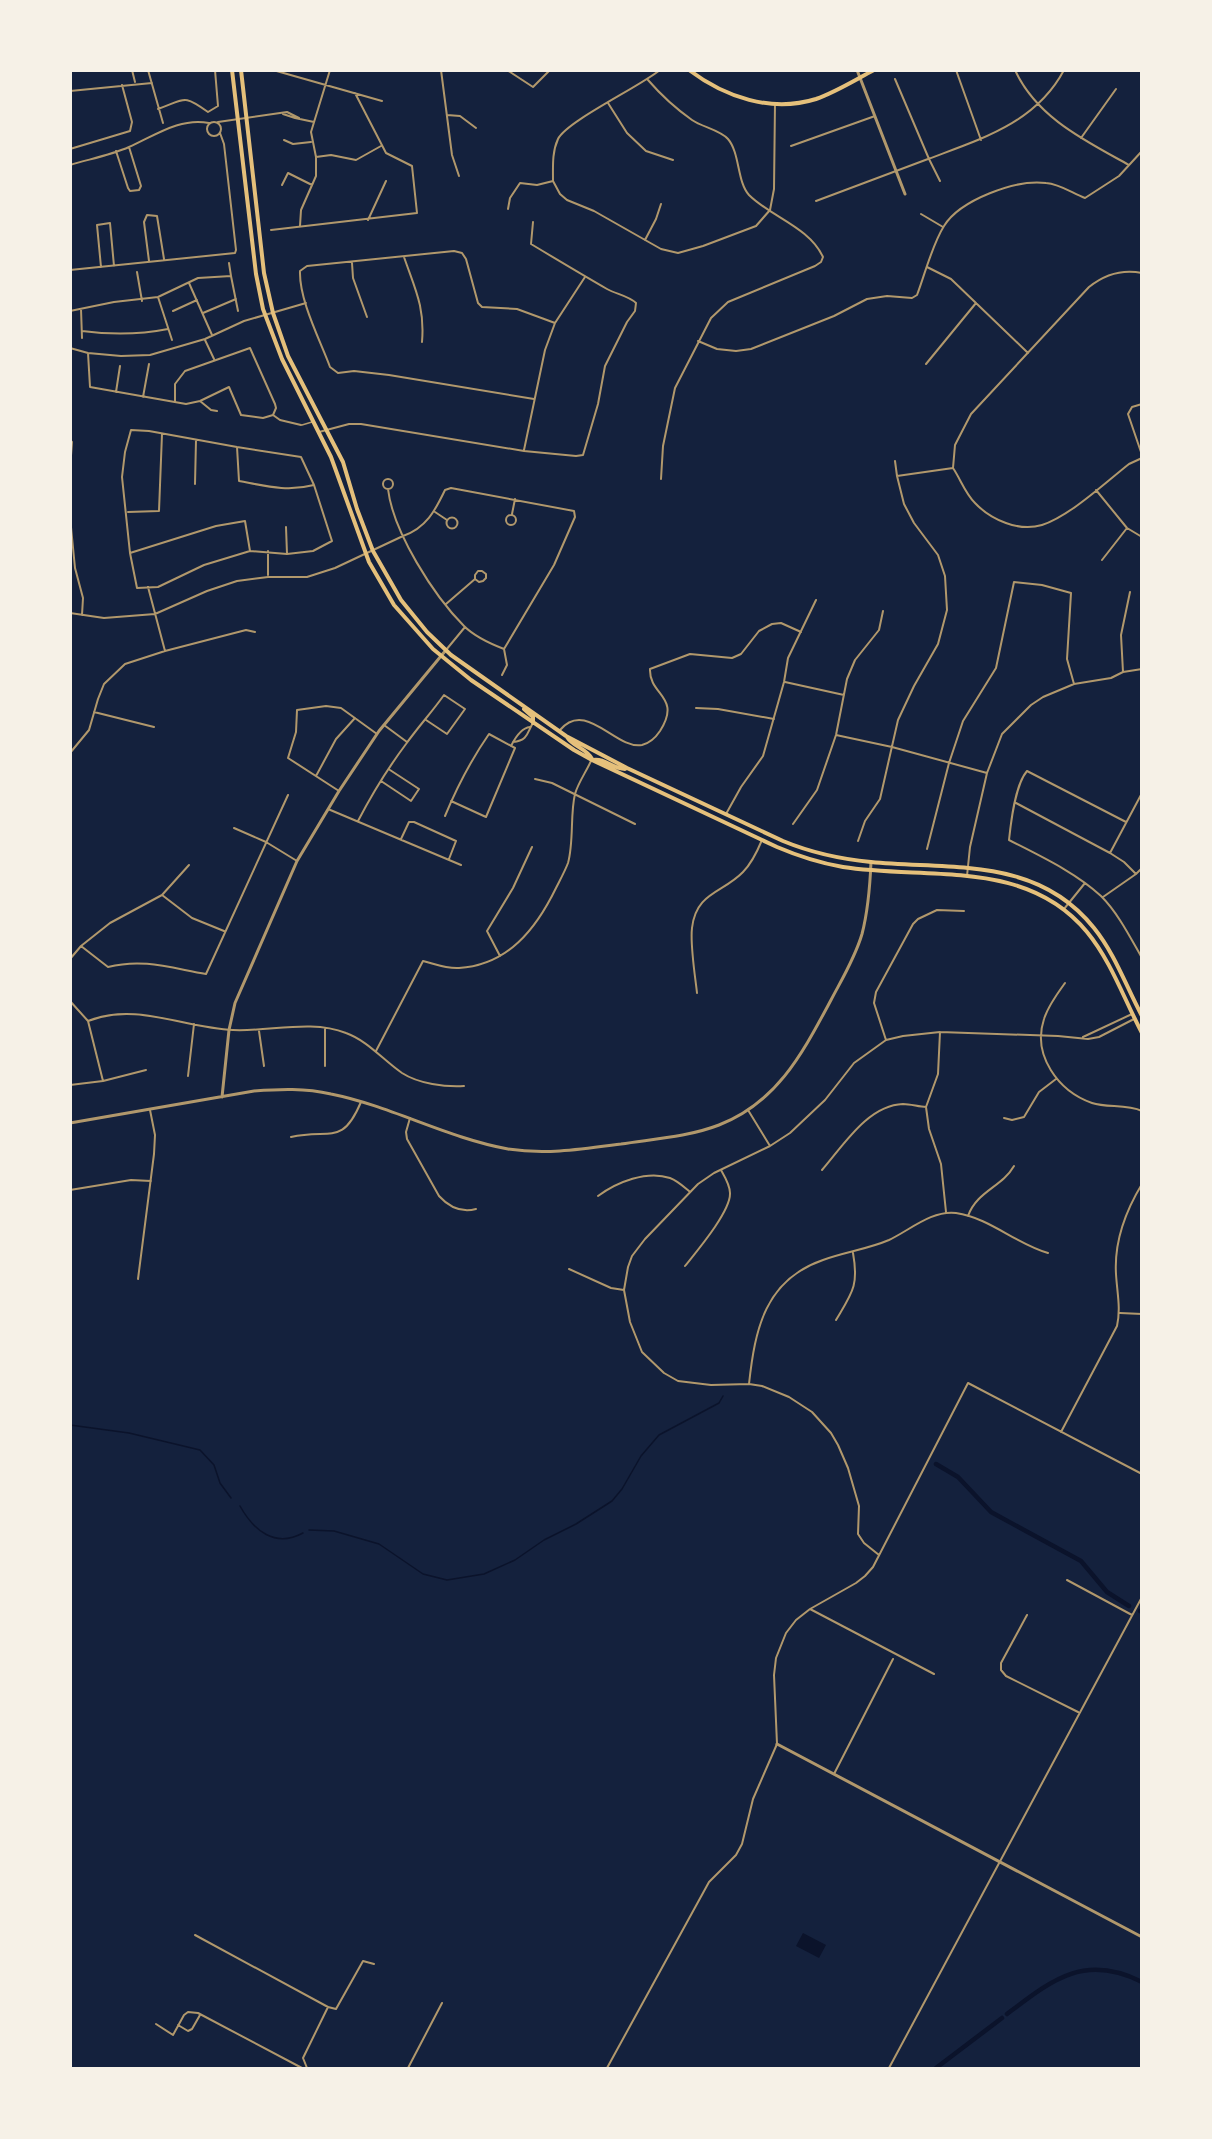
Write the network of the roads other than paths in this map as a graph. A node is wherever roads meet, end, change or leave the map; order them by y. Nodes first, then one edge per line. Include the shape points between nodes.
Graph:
1 (132, 70) edge
2 (148, 70) edge
3 (215, 70) edge
4 (232, 70) edge
5 (241, 70) edge
6 (273, 70) edge
7 (330, 70) edge
8 (441, 70) edge
9 (507, 70) edge
10 (550, 70) edge
11 (660, 70) edge
12 (689, 70) edge
13 (857, 70) edge
14 (874, 70) edge
15 (956, 70) edge
16 (1015, 70) edge
17 (1064, 70) edge
18 (284, 72) edge
19 (860, 78) junction
20 (648, 80) junction
21 (895, 80) dead end
22 (136, 83) junction
23 (152, 83) junction
24 (122, 85) junction
25 (326, 85) junction
26 (1116, 89) dead end
27 (70, 92) edge
28 (355, 93) junction
29 (382, 101) dead end
30 (608, 103) junction
31 (775, 104) junction
32 (1039, 105) junction
33 (158, 109) junction
34 (447, 115) junction
35 (875, 116) junction
36 (246, 117) junction
37 (238, 118) junction
38 (218, 122) junction
39 (314, 122) junction
40 (163, 123) dead end
41 (209, 123) junction
42 (476, 128) dead end
43 (220, 133) junction
44 (1081, 138) junction
45 (284, 140) dead end
46 (981, 140) junction
47 (311, 142) junction
48 (381, 146) junction
49 (791, 146) dead end
50 (129, 147) junction
51 (70, 149) edge
52 (116, 151) junction
53 (1142, 151) edge
54 (316, 157) junction
55 (928, 159) junction
56 (673, 160) dead end
57 (70, 165) edge
58 (1129, 165) junction
59 (897, 171) junction
60 (459, 176) dead end
61 (940, 180) dead end
62 (386, 181) dead end
63 (553, 181) junction
64 (282, 185) dead end
65 (312, 185) junction
66 (905, 194) dead end
67 (816, 201) dead end
68 (661, 204) dead end
69 (508, 209) dead end
70 (770, 210) junction
71 (921, 214) dead end
72 (368, 220) junction
73 (532, 222) dead end
74 (300, 227) junction
75 (943, 227) junction
76 (271, 230) dead end
77 (645, 240) junction
78 (404, 257) junction
79 (164, 259) junction
80 (149, 262) junction
81 (229, 262) dead end
82 (352, 263) junction
83 (114, 266) junction
84 (101, 267) junction
85 (927, 267) junction
86 (70, 270) edge
87 (137, 272) dead end
88 (1142, 273) edge
89 (231, 276) junction
90 (585, 276) junction
91 (189, 283) junction
92 (158, 297) junction
93 (236, 299) junction
94 (197, 300) junction
95 (142, 301) junction
96 (306, 303) junction
97 (976, 303) junction
98 (81, 309) junction
99 (70, 311) edge
100 (173, 311) dead end
101 (238, 311) dead end
102 (203, 313) junction
103 (273, 313) junction
104 (265, 315) junction
105 (367, 317) dead end
106 (555, 323) junction
107 (168, 329) junction
108 (82, 331) junction
109 (212, 335) junction
110 (82, 338) dead end
111 (205, 339) junction
112 (172, 340) dead end
113 (698, 341) junction
114 (422, 342) dead end
115 (70, 348) edge
116 (88, 353) junction
117 (1028, 353) junction
118 (214, 358) junction
119 (149, 364) dead end
120 (926, 364) dead end
121 (120, 366) dead end
122 (116, 392) junction
123 (143, 397) junction
124 (534, 399) junction
125 (175, 401) junction
126 (200, 401) junction
127 (1142, 404) edge
128 (217, 411) dead end
129 (273, 415) junction
130 (313, 422) junction
131 (301, 425) joint
132 (325, 430) junction
133 (319, 432) junction
134 (162, 434) junction
135 (196, 440) junction
136 (71, 441) edge
137 (237, 447) junction
138 (524, 451) junction
139 (1142, 457) edge
140 (896, 461) dead end
141 (953, 468) junction
142 (70, 469) edge
143 (897, 476) junction
144 (660, 479) dead end
145 (195, 484) dead end
146 (314, 485) junction
147 (388, 489) dead end
148 (1096, 490) junction
149 (515, 499) junction
150 (126, 512) junction
151 (435, 512) junction
152 (512, 514) dead end
153 (70, 517) edge
154 (447, 520) dead end
155 (286, 527) dead end
156 (1127, 528) junction
157 (403, 536) junction
158 (1142, 537) edge
159 (373, 550) junction
160 (250, 551) junction
161 (268, 551) junction
162 (130, 553) junction
163 (287, 554) junction
164 (366, 554) junction
165 (1102, 560) dead end
166 (70, 568) edge
167 (75, 568) junction
168 (268, 577) junction
169 (475, 579) dead end
170 (148, 587) junction
171 (1130, 592) dead end
172 (816, 600) dead end
173 (446, 604) junction
174 (882, 611) dead end
175 (70, 613) edge
176 (155, 614) junction
177 (82, 615) junction
178 (465, 627) junction
179 (255, 632) dead end
180 (801, 632) junction
181 (446, 650) junction
182 (504, 650) junction
183 (165, 651) junction
184 (441, 657) junction
185 (1142, 669) edge
186 (1123, 672) junction
187 (502, 675) dead end
188 (784, 682) junction
189 (1074, 684) junction
190 (844, 695) junction
191 (522, 706) junction
192 (696, 708) dead end
193 (94, 712) junction
194 (355, 718) junction
195 (774, 719) junction
196 (426, 720) junction
197 (384, 725) junction
198 (532, 725) junction
199 (154, 727) dead end
200 (559, 731) junction
201 (377, 734) junction
202 (518, 735) junction
203 (836, 735) junction
204 (566, 736) junction
205 (522, 739) junction
206 (406, 742) junction
207 (513, 742) junction
208 (511, 746) junction
209 (892, 747) junction
210 (70, 753) edge
211 (592, 760) junction
212 (949, 763) junction
213 (627, 768) junction
214 (389, 769) junction
215 (987, 773) junction
216 (316, 776) junction
217 (536, 779) dead end
218 (381, 781) junction
219 (339, 790) junction
220 (1142, 793) edge
221 (575, 794) junction
222 (288, 795) dead end
223 (451, 801) junction
224 (1016, 803) junction
225 (328, 809) junction
226 (726, 814) junction
227 (445, 816) dead end
228 (358, 821) junction
229 (1126, 822) junction
230 (635, 824) dead end
231 (793, 824) dead end
232 (234, 828) dead end
233 (401, 839) junction
234 (762, 840) junction
235 (858, 841) dead end
236 (266, 842) junction
237 (532, 847) dead end
238 (927, 849) dead end
239 (1110, 853) junction
240 (449, 860) junction
241 (297, 861) junction
242 (871, 862) junction
243 (189, 865) dead end
244 (461, 865) dead end
245 (967, 868) junction
246 (1142, 868) edge
247 (871, 870) junction
248 (1136, 874) junction
249 (967, 876) junction
250 (1085, 883) junction
251 (162, 895) junction
252 (1102, 898) junction
253 (1069, 903) junction
254 (1064, 909) junction
255 (964, 911) dead end
256 (225, 931) junction
257 (81, 946) junction
258 (501, 956) junction
259 (1142, 958) edge
260 (70, 959) edge
261 (1065, 983) dead end
262 (697, 993) dead end
263 (70, 1001) edge
264 (1141, 1013) edge
265 (1132, 1014) junction
266 (1134, 1019) junction
267 (88, 1021) junction
268 (194, 1024) junction
269 (325, 1029) junction
270 (229, 1030) junction
271 (259, 1031) junction
272 (940, 1032) junction
273 (1142, 1032) edge
274 (1042, 1036) junction
275 (1080, 1038) junction
276 (886, 1040) junction
277 (376, 1051) junction
278 (264, 1066) dead end
279 (324, 1066) dead end
280 (146, 1070) dead end
281 (188, 1076) dead end
282 (1056, 1079) junction
283 (103, 1080) junction
284 (70, 1085) edge
285 (464, 1086) dead end
286 (222, 1097) junction
287 (361, 1102) junction
288 (926, 1107) junction
289 (150, 1110) junction
290 (748, 1110) junction
291 (1142, 1111) edge
292 (410, 1118) junction
293 (1004, 1118) dead end
294 (70, 1123) edge
295 (291, 1137) dead end
296 (770, 1146) junction
297 (1014, 1166) dead end
298 (721, 1170) junction
299 (822, 1170) dead end
300 (151, 1181) junction
301 (1142, 1184) edge
302 (70, 1190) edge
303 (690, 1192) junction
304 (598, 1196) dead end
305 (476, 1209) dead end
306 (946, 1212) junction
307 (968, 1216) junction
308 (852, 1252) junction
309 (1048, 1253) dead end
310 (685, 1266) dead end
311 (569, 1269) dead end
312 (138, 1279) dead end
313 (624, 1290) junction
314 (1120, 1314) junction
315 (1142, 1314) edge
316 (836, 1320) dead end
317 (749, 1384) junction
318 (1061, 1433) junction
319 (1142, 1474) edge
320 (879, 1555) junction
321 (1067, 1580) dead end
322 (1142, 1597) edge
323 (810, 1609) junction
324 (1027, 1615) dead end
325 (1132, 1615) junction
326 (893, 1659) dead end
327 (934, 1674) dead end
328 (1078, 1712) junction
329 (777, 1744) junction
330 (834, 1774) junction
331 (1000, 1862) junction
332 (195, 1935) dead end
333 (1142, 1937) edge
334 (374, 1964) dead end
335 (442, 2003) dead end
336 (328, 2007) junction
337 (200, 2014) junction
338 (156, 2024) dead end
339 (178, 2025) junction
340 (302, 2068) edge
341 (307, 2068) edge
342 (408, 2068) edge
343 (607, 2068) edge
344 (890, 2068) edge

1 - 22 street
2 - 23 street
3 - 33 street via 218,106 208,112 187,99
4 - 37 main road
5 - 36 main road
6 - 18 street
7 - 25 street
8 - 34 street
9 - 10 street via 533,87
11 - 20 street
12 - 31 main road via 731,94
13 - 19 street
14 - 19 main road
15 - 46 street
16 - 32 street
17 - 32 street
18 - 25 street
19 - 31 main road via 815,99
19 - 35 street
20 - 30 street
20 - 70 street via 694,121 727,138 734,148 748,194
21 - 55 street
22 - 23 street
22 - 24 street
23 - 33 street
24 - 27 street
24 - 51 street via 132,122 130,131
25 - 28 street
25 - 39 street
26 - 44 street
28 - 29 street
28 - 48 street
30 - 56 street via 627,133 646,151
30 - 63 street via 559,136 553,154
31 - 70 street via 774,189
32 - 44 street
32 - 46 street via 1012,125
33 - 40 street
34 - 42 street via 460,116
34 - 60 street
35 - 49 street
35 - 59 street
36 - 37 street
36 - 39 street via 287,112
36 - 103 main road via 264,273
37 - 38 street
37 - 104 main road via 256,274
38 - 41 street
38 - 43 street
39 - 47 street
41 - 43 street via 209,134
41 - 50 street via 182,124
43 - 79 street via 235,253
44 - 58 street
45 - 47 street via 293,144
46 - 55 street
47 - 54 street
48 - 54 street via 356,160 332,155
48 - 72 street via 386,153 412,166 417,213
50 - 52 street
50 - 52 street via 139,190 128,188
52 - 57 street
53 - 58 street
54 - 65 street
55 - 59 street
55 - 61 street
58 - 75 street via 1085,198 1049,183 1031,182 965,205
59 - 66 street
59 - 67 street
62 - 72 street
63 - 69 street via 537,185 520,183
63 - 77 street via 567,200 594,210
64 - 65 street via 288,173
65 - 74 street via 301,210
68 - 77 street
70 - 77 street via 756,226 678,253
70 - 113 street via 819,248 821,262 728,302 711,318
71 - 75 street
72 - 74 street
73 - 90 street via 531,244
74 - 76 street
75 - 85 street
78 - 82 street
78 - 106 street via 462,253 482,307 517,309
78 - 114 street via 421,304
79 - 80 street
79 - 80 street via 157,216 147,215 144,222
80 - 83 street
81 - 89 street
82 - 96 street via 307,266 300,271
82 - 105 street via 353,278
83 - 84 street
83 - 84 street via 110,223 97,225
84 - 86 street
85 - 97 street via 951,279
85 - 113 street via 917,295 912,298 867,299 751,349 717,349
87 - 95 street
88 - 117 street via 1131,271 1097,280
89 - 91 street via 198,278
89 - 93 street
90 - 106 street
90 - 138 street via 632,299 635,311 605,366 583,454
91 - 92 street
91 - 94 street
92 - 95 street
92 - 107 street
93 - 101 street
93 - 102 street
94 - 100 street
94 - 102 street
95 - 98 street
96 - 103 street
96 - 124 street via 330,367 338,373 389,375
97 - 117 street
97 - 120 street
98 - 99 street
98 - 108 street
102 - 109 street
103 - 104 street
103 - 132 main road via 288,356
104 - 109 street
104 - 130 main road
106 - 124 street
107 - 108 street via 110,335
107 - 112 street
108 - 110 street
109 - 111 street
111 - 116 street via 150,355
111 - 118 street
113 - 144 street via 675,388
115 - 116 street
116 - 122 street via 90,387
117 - 141 street via 971,414 955,445
118 - 125 street via 185,370 176,384
118 - 129 street via 250,348 276,408
119 - 123 street
121 - 122 street
122 - 123 street
123 - 125 street
124 - 138 street
125 - 126 street
126 - 128 street
126 - 129 street via 229,387 241,415
127 - 139 street via 1132,407 1128,414
129 - 131 street
130 - 131 lane
130 - 133 main road
132 - 133 street
132 - 138 street via 361,424
132 - 159 main road via 343,462
133 - 164 main road
134 - 135 street
134 - 150 street via 159,511
134 - 150 street via 131,430 122,477
135 - 137 street
135 - 145 street
136 - 142 street
137 - 146 street via 301,457
137 - 146 street via 239,481 284,489
139 - 148 street
140 - 143 street
141 - 143 street
141 - 148 street via 976,504 1000,522 1012,525 1041,525
143 - 209 street via 904,504 938,555 945,576 947,610 938,644 902,712
146 - 163 street via 332,541 313,551
147 - 157 street
148 - 156 street
149 - 151 street via 452,488 445,490
149 - 152 street
149 - 182 street via 574,511 575,517 554,565
150 - 162 street
151 - 154 street
151 - 157 street via 414,532
153 - 167 street
155 - 163 street
156 - 158 street
156 - 165 street
157 - 159 street
157 - 173 street via 425,577
159 - 164 street
159 - 181 main road via 401,600
160 - 161 street
160 - 162 street via 245,521
160 - 170 street via 204,565 158,587
161 - 163 street
161 - 168 street
162 - 170 street via 137,588
164 - 168 street via 306,577
164 - 184 main road via 394,604
166 - 167 street
167 - 177 street via 83,598
168 - 176 street via 237,581
169 - 173 street
170 - 176 street
171 - 186 street via 1120,635
172 - 180 street
173 - 178 street
174 - 190 street via 879,630 855,660
175 - 177 street
176 - 177 street via 104,618
176 - 183 street
178 - 181 street
178 - 182 street
179 - 183 street via 246,630
180 - 188 street via 788,658
180 - 200 street via 782,623 772,624 759,631 741,654 732,658 690,654 650,669 650,678 668,708 656,737 642,745 624,742 586,721 571,721
181 - 184 street
181 - 191 main road
182 - 187 street via 507,665
183 - 193 street via 117,670 104,684
184 - 197 street
184 - 198 main road
185 - 186 street
186 - 189 street
188 - 190 street
188 - 195 street
189 - 212 street via 1067,658 1071,593 1014,582 996,668 963,721
189 - 215 street via 1031,705 1002,734
190 - 203 street
191 - 198 main road via 534,719
191 - 200 main road
192 - 195 street
193 - 199 street
193 - 210 street via 89,730
194 - 201 street
194 - 216 street via 336,739
194 - 216 street via 332,706 300,708 296,712 296,732 288,758
195 - 226 street via 763,756
196 - 196 street via 447,734 465,709 444,695
196 - 206 street
197 - 201 street
197 - 206 street
198 - 202 street
198 - 205 street
198 - 211 main road
200 - 204 main road
201 - 219 street
202 - 205 street
202 - 207 street
203 - 209 street
203 - 231 street via 817,790
204 - 211 main road
204 - 213 main road
205 - 207 street
206 - 214 street
207 - 208 street
208 - 223 street via 489,734
208 - 223 street via 515,748 486,817
209 - 212 street
209 - 235 street via 880,800 865,821
211 - 213 main road
211 - 221 street
211 - 234 main road
212 - 215 street
212 - 238 street
213 - 226 main road
214 - 218 street
214 - 218 street via 419,789 411,801
215 - 245 street
216 - 219 street
217 - 221 street
218 - 228 street
219 - 225 street
220 - 229 street
221 - 230 street
221 - 258 street via 568,862 532,928 520,943
222 - 236 street
223 - 227 street
224 - 229 street via 1027,771
224 - 239 street
224 - 250 street via 1009,840
225 - 228 street
225 - 241 street
226 - 242 main road via 812,852
228 - 233 street
229 - 239 street
232 - 236 street
233 - 240 street
233 - 240 street via 409,822 414,822 456,841
234 - 247 main road via 808,859
234 - 262 street via 742,874 706,897 696,911 692,929
236 - 241 street
236 - 256 street
237 - 258 street via 487,931
239 - 248 street
240 - 244 street
241 - 270 street via 235,1003
242 - 245 main road
242 - 247 street
243 - 251 street
245 - 249 street
245 - 253 main road via 1019,876
246 - 248 street
247 - 249 main road
247 - 290 street via 864,923 852,961 794,1066
248 - 252 street
249 - 254 main road via 1017,884
250 - 252 street
250 - 253 street
251 - 256 street via 192,918
251 - 257 street via 110,922
252 - 259 street
253 - 254 street
253 - 264 main road via 1109,948
254 - 265 main road via 1102,952
255 - 276 street via 937,910 913,924 876,992 874,1004
256 - 257 street via 206,974 147,962 108,967
257 - 260 street
258 - 277 street via 459,968 423,960
261 - 274 street via 1043,1021
263 - 267 street
264 - 265 main road
264 - 266 main road
265 - 266 main road
265 - 275 street
266 - 273 main road
266 - 275 street via 1099,1037
267 - 268 street via 102,1015 128,1014
267 - 283 street
268 - 270 street
268 - 281 street
269 - 271 street via 291,1026
269 - 277 street via 346,1033
269 - 279 street
270 - 271 street
270 - 286 street
271 - 278 street
272 - 274 street
272 - 276 street
272 - 288 street via 938,1074
274 - 275 street
274 - 282 street via 1044,1056
276 - 296 street via 854,1063 809,1117
277 - 285 street via 403,1073 427,1082
280 - 283 street
282 - 291 street via 1066,1090 1092,1103
282 - 293 street via 1039,1092 1024,1117
283 - 284 street
286 - 287 street via 285,1089
286 - 289 street
287 - 292 street
287 - 295 street via 352,1123 341,1132
288 - 299 street via 903,1104 877,1112
288 - 306 street via 941,1164
289 - 294 street
289 - 300 street via 155,1135
290 - 292 street via 701,1131 554,1152 489,1145
290 - 296 street
292 - 305 street via 407,1140 439,1196 457,1209
296 - 298 street
297 - 307 street via 1006,1178 974,1202
298 - 303 street
298 - 310 street via 730,1190 729,1199 714,1228
300 - 302 street via 131,1180
300 - 312 street
301 - 314 street via 1124,1219 1117,1250
303 - 304 street via 675,1180 655,1176 618,1184
303 - 313 street via 638,1248 628,1267
306 - 307 street
306 - 308 street via 889,1240
307 - 309 street
308 - 316 street via 854,1287
308 - 317 street via 812,1264 784,1283 758,1327
311 - 313 street
313 - 317 street via 630,1322 642,1352 664,1373 692,1383
314 - 315 street
314 - 318 street
317 - 320 street via 789,1397 823,1422 848,1467 859,1506 858,1534
318 - 319 street
318 - 320 street via 968,1383
320 - 323 street via 866,1576
321 - 325 street
322 - 325 street
323 - 327 street
323 - 329 street via 786,1633 776,1659
324 - 328 street via 1001,1670
325 - 328 street
326 - 330 street
328 - 331 street
329 - 330 street
329 - 343 street via 753,1799 742,1844 709,1882
330 - 331 street
331 - 333 street
331 - 344 street
332 - 336 street
334 - 336 street via 363,1960 336,2009
335 - 342 street
336 - 341 street via 303,2058
337 - 339 street via 188,2012
337 - 339 street via 188,2031
337 - 340 street
338 - 339 street via 173,2035

